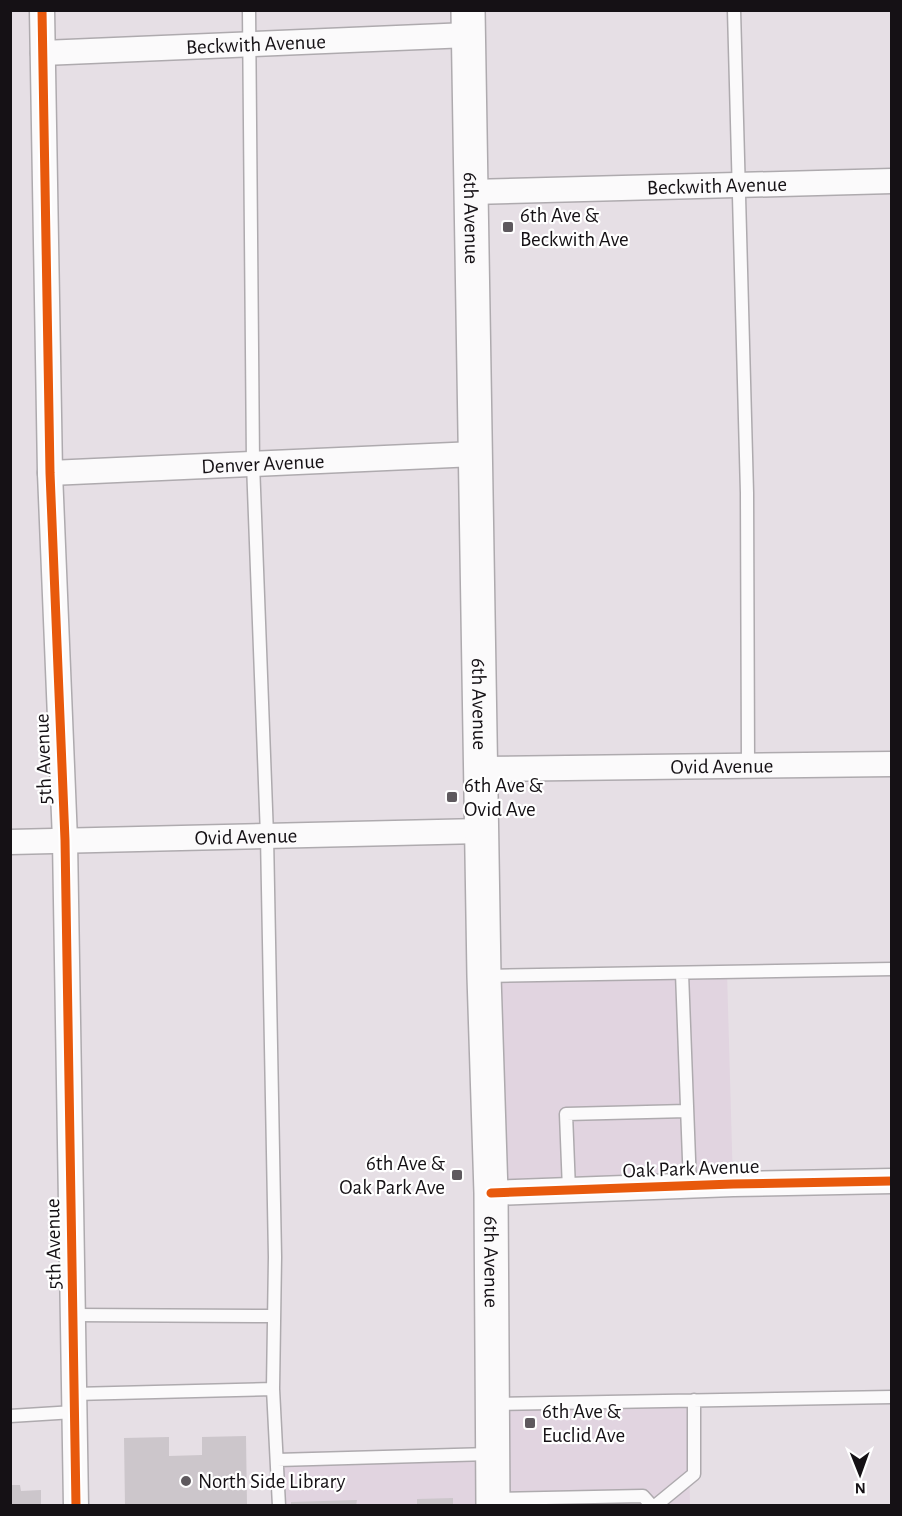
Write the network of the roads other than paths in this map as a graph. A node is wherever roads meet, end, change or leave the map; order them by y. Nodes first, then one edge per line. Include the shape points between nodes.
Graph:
1 (42, 10) edge
2 (249, 10) edge
3 (734, 10) edge
4 (468, 23) edge
5 (249, 44) junction
6 (43, 52) junction
7 (891, 181) edge
8 (739, 185) junction
9 (471, 192) junction
10 (475, 454) junction
11 (253, 463) junction
12 (50, 473) junction
13 (891, 764) edge
14 (748, 766) junction
15 (480, 769) junction
16 (482, 831) junction
17 (267, 836) junction
18 (65, 840) junction
19 (10, 842) edge
20 (891, 969) edge
21 (682, 973) junction
22 (484, 976) junction
23 (687, 1111) junction
24 (891, 1181) edge
25 (690, 1186) junction
26 (568, 1190) junction
27 (491, 1193) junction
28 (73, 1315) junction
29 (274, 1316) junction
30 (273, 1389) junction
31 (891, 1397) edge
32 (694, 1400) junction
33 (74, 1403) junction
34 (491, 1404) junction
35 (10, 1416) edge
36 (492, 1454) junction
37 (277, 1460) junction
38 (493, 1502) edge
39 (76, 1506) edge
40 (279, 1506) edge
41 (653, 1506) edge

1 - 6 street, 5th Avenue
2 - 5 lane
3 - 8 lane
4 - 5 street, Beckwith Avenue
4 - 9 main road, 6th Avenue
5 - 6 street, Beckwith Avenue
5 - 11 lane
6 - 12 street, 5th Avenue
7 - 8 street, Beckwith Avenue
8 - 9 street, Beckwith Avenue
8 - 14 lane via 747,493
9 - 10 main road, 6th Avenue
10 - 11 street, Denver Avenue
10 - 15 main road, 6th Avenue
11 - 12 street, Denver Avenue
11 - 17 lane
12 - 18 street, 5th Avenue
13 - 14 street, Ovid Avenue
14 - 15 street, Ovid Avenue
15 - 16 main road, 6th Avenue
16 - 17 street, Ovid Avenue
16 - 22 main road, 6th Avenue
17 - 18 street, Ovid Avenue
17 - 29 lane
18 - 19 street, Ovid Avenue
18 - 28 street, 5th Avenue
20 - 21 lane
21 - 22 lane
21 - 23 lane
22 - 27 main road, 6th Avenue
23 - 25 lane
23 - 26 lane via 566,1114
24 - 25 street, Oak Park Avenue
25 - 26 street, Oak Park Avenue
26 - 27 street, Oak Park Avenue
27 - 34 main road, 6th Avenue
28 - 29 lane
28 - 33 street, 5th Avenue
29 - 30 lane
30 - 33 lane
30 - 37 lane
31 - 32 lane
32 - 34 lane
32 - 41 lane via 694,1474
33 - 35 lane
33 - 39 street, 5th Avenue
34 - 36 main road, 6th Avenue
36 - 37 lane
36 - 38 main road, 6th Avenue
37 - 40 lane
38 - 41 lane via 643,1496

